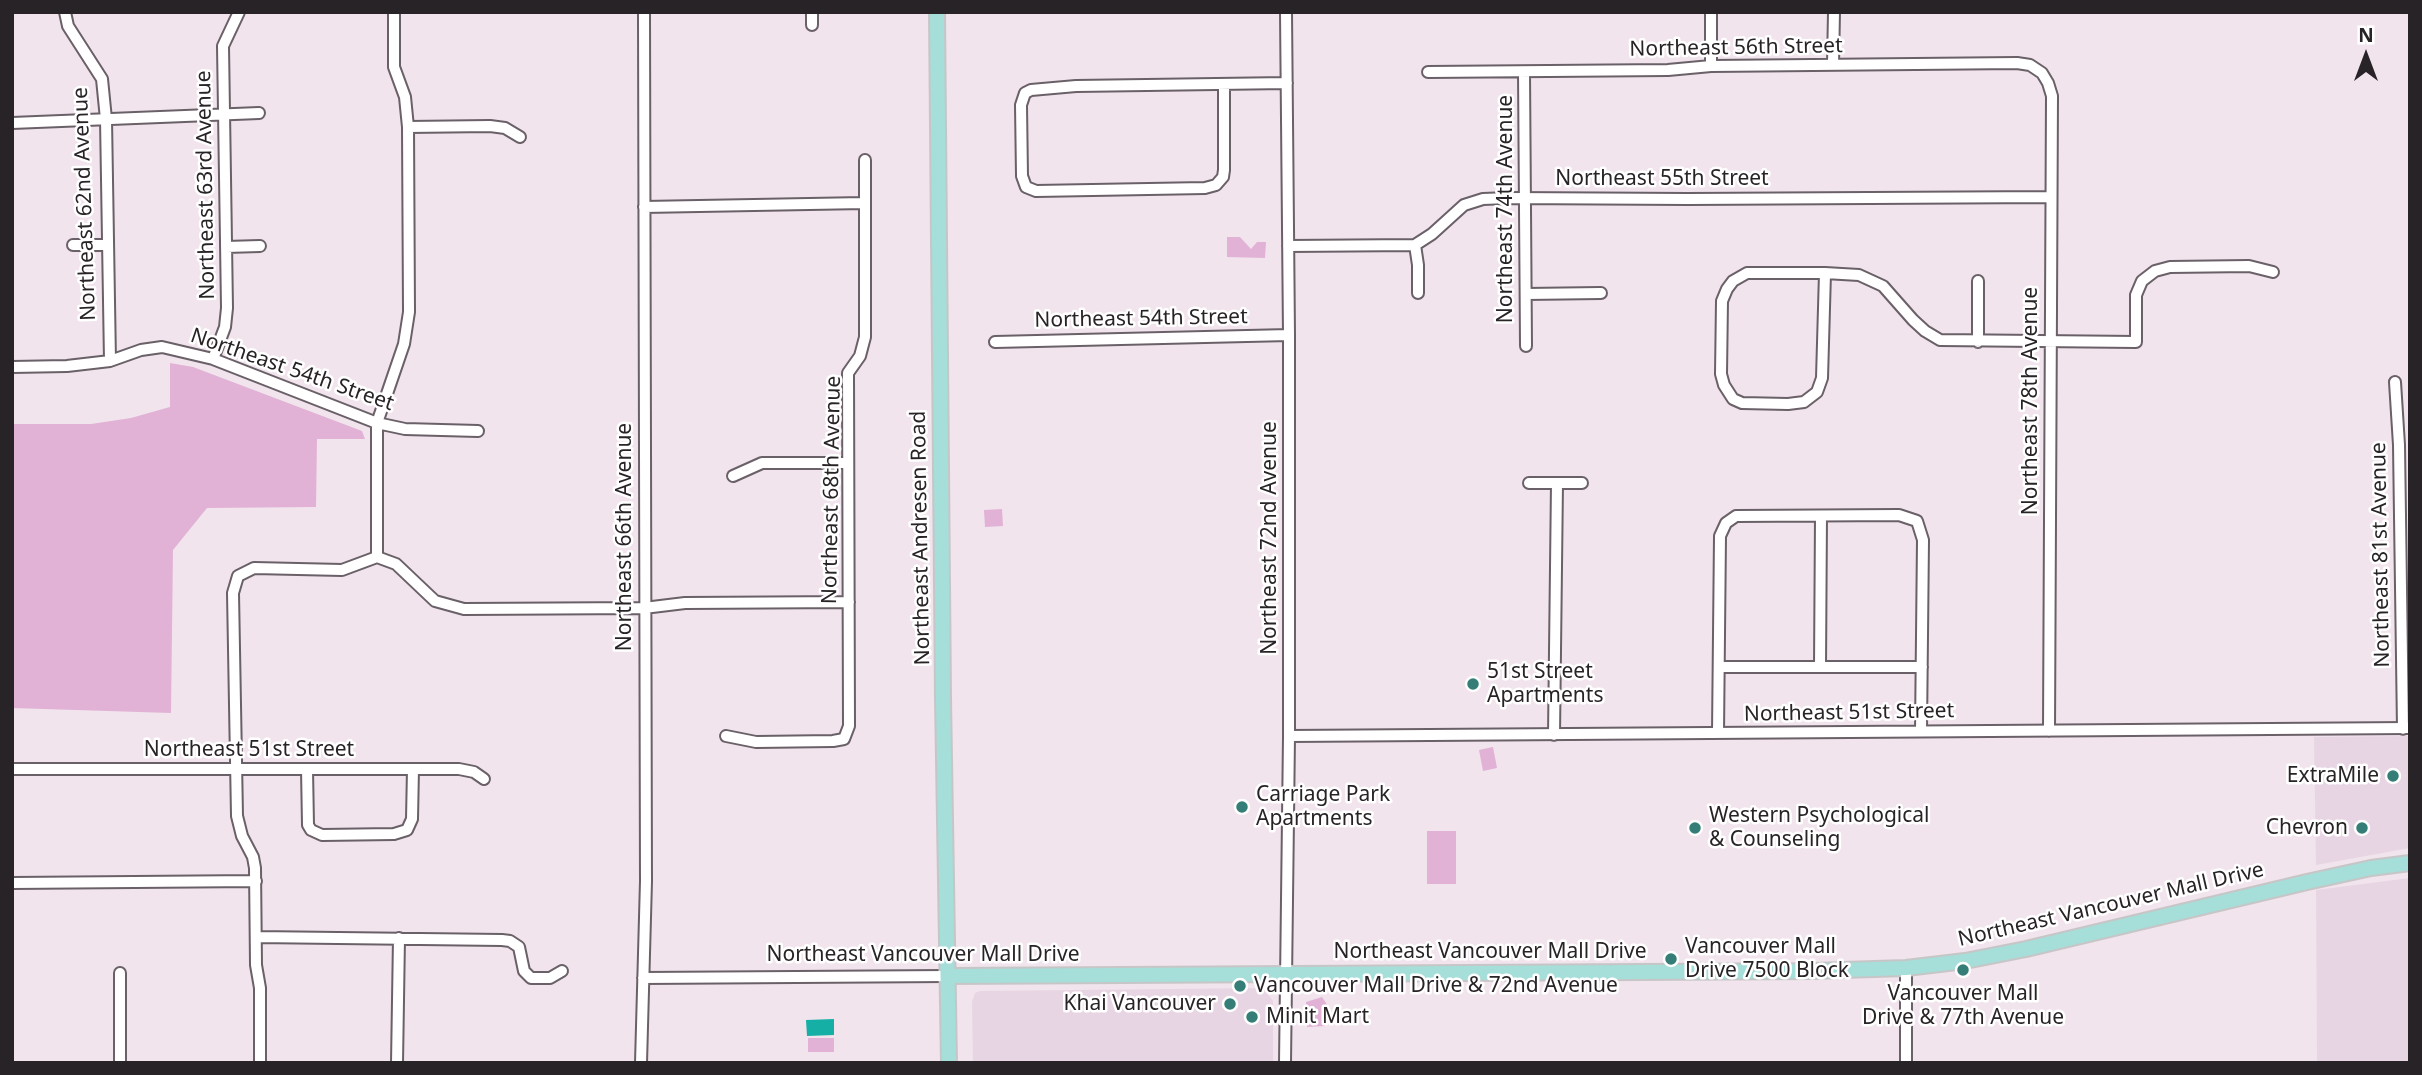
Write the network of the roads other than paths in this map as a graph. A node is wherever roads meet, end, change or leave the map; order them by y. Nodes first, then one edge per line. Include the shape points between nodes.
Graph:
1 (65, 12) edge
2 (239, 12) edge
3 (394, 12) edge
4 (644, 12) edge
5 (812, 12) edge
6 (937, 12) edge
7 (1286, 12) edge
8 (1711, 12) edge
9 (1834, 12) edge
10 (812, 25) dead end
11 (1833, 65) junction
12 (1711, 66) junction
13 (1428, 72) dead end
14 (1524, 72) junction
15 (2042, 73) joint
16 (1287, 83) junction
17 (1224, 84) junction
18 (259, 113) dead end
19 (224, 115) junction
20 (106, 119) junction
21 (12, 123) edge
22 (408, 127) junction
23 (520, 137) dead end
24 (865, 160) dead end
25 (2051, 197) junction
26 (1524, 198) junction
27 (864, 203) junction
28 (644, 207) junction
29 (74, 245) dead end
30 (107, 245) junction
31 (1415, 245) junction
32 (260, 246) dead end
33 (1288, 246) junction
34 (226, 247) junction
35 (2273, 272) dead end
36 (1825, 273) junction
37 (1978, 281) dead end
38 (1418, 293) dead end
39 (1601, 293) dead end
40 (1526, 294) junction
41 (1289, 335) junction
42 (2050, 341) junction
43 (995, 342) dead end
44 (1978, 342) junction
45 (1526, 346) dead end
46 (214, 359) junction
47 (110, 361) junction
48 (12, 367) edge
49 (2395, 382) dead end
50 (377, 423) junction
51 (478, 430) dead end
52 (848, 463) junction
53 (733, 476) dead end
54 (1529, 482) dead end
55 (1582, 482) dead end
56 (1557, 483) junction
57 (1821, 516) junction
58 (377, 557) junction
59 (849, 602) junction
60 (644, 608) junction
61 (1719, 667) junction
62 (1820, 667) junction
63 (1922, 667) junction
64 (2406, 729) edge
65 (1921, 731) junction
66 (2049, 731) junction
67 (1717, 733) junction
68 (1554, 735) junction
69 (726, 736) dead end
70 (1289, 736) junction
71 (12, 769) edge
72 (236, 769) junction
73 (307, 769) junction
74 (413, 769) junction
75 (484, 779) dead end
76 (2410, 863) edge
77 (256, 881) junction
78 (12, 883) edge
79 (256, 937) junction
80 (398, 938) junction
81 (1906, 968) junction
82 (562, 971) dead end
83 (120, 973) dead end
84 (1286, 974) junction
85 (949, 976) junction
86 (643, 978) junction
87 (120, 1063) edge
88 (260, 1063) edge
89 (397, 1063) edge
90 (641, 1063) edge
91 (949, 1063) edge
92 (1285, 1063) edge
93 (1906, 1063) edge

1 - 20 street, Northeast 62nd Avenue via 68,26 102,79
2 - 19 street, Northeast 63rd Avenue via 223,46
3 - 22 street via 394,67 405,97
4 - 28 street, Northeast 66th Avenue
5 - 10 street
6 - 85 main road, Northeast Andresen Road
7 - 16 street, Northeast 72nd Avenue
8 - 12 street
9 - 11 street
11 - 12 street, Northeast 56th Street
11 - 15 street, Northeast 56th Street via 2017,63
12 - 14 street, Northeast 56th Street
13 - 14 street, Northeast 56th Street
14 - 26 street, Northeast 74th Avenue
15 - 25 street, Northeast 78th Avenue via 2052,96
16 - 17 street
16 - 33 street, Northeast 72nd Avenue
17 - 17 street via 1076,86 1024,93 1022,178 1026,187 1036,191 1205,188 1220,182 1224,170
18 - 19 street
19 - 20 street
19 - 34 street, Northeast 63rd Avenue
20 - 21 street
20 - 30 street, Northeast 62nd Avenue
22 - 23 street via 490,126
22 - 50 street via 409,312 404,344
24 - 27 street, Northeast 68th Avenue
25 - 26 street, Northeast 55th Street
25 - 42 street, Northeast 78th Avenue
26 - 31 street, Northeast 55th Street via 1464,205
26 - 40 street, Northeast 74th Avenue
27 - 28 street
27 - 52 street, Northeast 68th Avenue via 864,337 860,356 848,373
28 - 60 street, Northeast 66th Avenue
29 - 30 street
30 - 47 street, Northeast 62nd Avenue
31 - 33 street
31 - 38 street
32 - 34 street
33 - 41 street, Northeast 72nd Avenue
34 - 46 street, Northeast 63rd Avenue via 225,327
35 - 42 street via 2249,266 2155,271 2142,281 2136,295 2136,342
36 - 36 street via 1747,273 1727,289 1722,301 1721,374 1733,399 1742,404 1788,404 1804,402 1817,392 1822,379
36 - 44 street via 1859,275 1883,286 1919,326 1940,341
37 - 44 street
39 - 40 street
40 - 45 street, Northeast 74th Avenue
41 - 43 street, Northeast 54th Street
41 - 70 street, Northeast 72nd Avenue
42 - 44 street
42 - 66 street, Northeast 78th Avenue
46 - 47 street, Northeast 54th Street via 162,347
46 - 50 street, Northeast 54th Street
47 - 48 street, Northeast 54th Street
49 - 64 street, Northeast 81st Avenue
50 - 51 street, Northeast 54th Street via 405,429
50 - 58 street
52 - 53 street via 762,463
52 - 59 street, Northeast 68th Avenue
54 - 56 street
55 - 56 street
56 - 68 street
57 - 61 street via 1736,516 1726,523 1720,536
57 - 62 street
57 - 63 street via 1899,515 1917,521 1923,540
58 - 60 street via 396,564 435,601 464,608
58 - 72 street via 342,570 254,568 238,576 233,593
59 - 60 street via 685,603
59 - 69 street, Northeast 68th Avenue via 849,726 844,739 756,742
60 - 86 street, Northeast 66th Avenue
61 - 62 street
61 - 67 street
62 - 63 street
63 - 65 street
64 - 66 street, Northeast 51st Street
65 - 66 street, Northeast 51st Street
65 - 67 street, Northeast 51st Street
67 - 68 street, Northeast 51st Street
68 - 70 street, Northeast 51st Street
70 - 84 street, Northeast 72nd Avenue
71 - 72 street, Northeast 51st Street
72 - 73 street, Northeast 51st Street
72 - 77 street via 238,825 253,857
73 - 74 street, Northeast 51st Street
73 - 74 street via 308,825 322,835 407,830 412,819
74 - 75 street, Northeast 51st Street via 467,770
76 - 81 main road, Northeast Vancouver Mall Drive via 2273,890 2026,949
77 - 78 street
77 - 79 street
79 - 80 street
79 - 88 street
80 - 82 street via 510,941 519,947 524,971 531,978 551,978
80 - 89 street
81 - 84 main road, Northeast Vancouver Mall Drive
81 - 93 street
83 - 87 street
84 - 85 main road, Northeast Vancouver Mall Drive
84 - 92 street, Northeast 72nd Avenue
85 - 86 street, Northeast Vancouver Mall Drive
85 - 91 main road, Northeast Andresen Road
86 - 90 street, Northeast 66th Avenue

